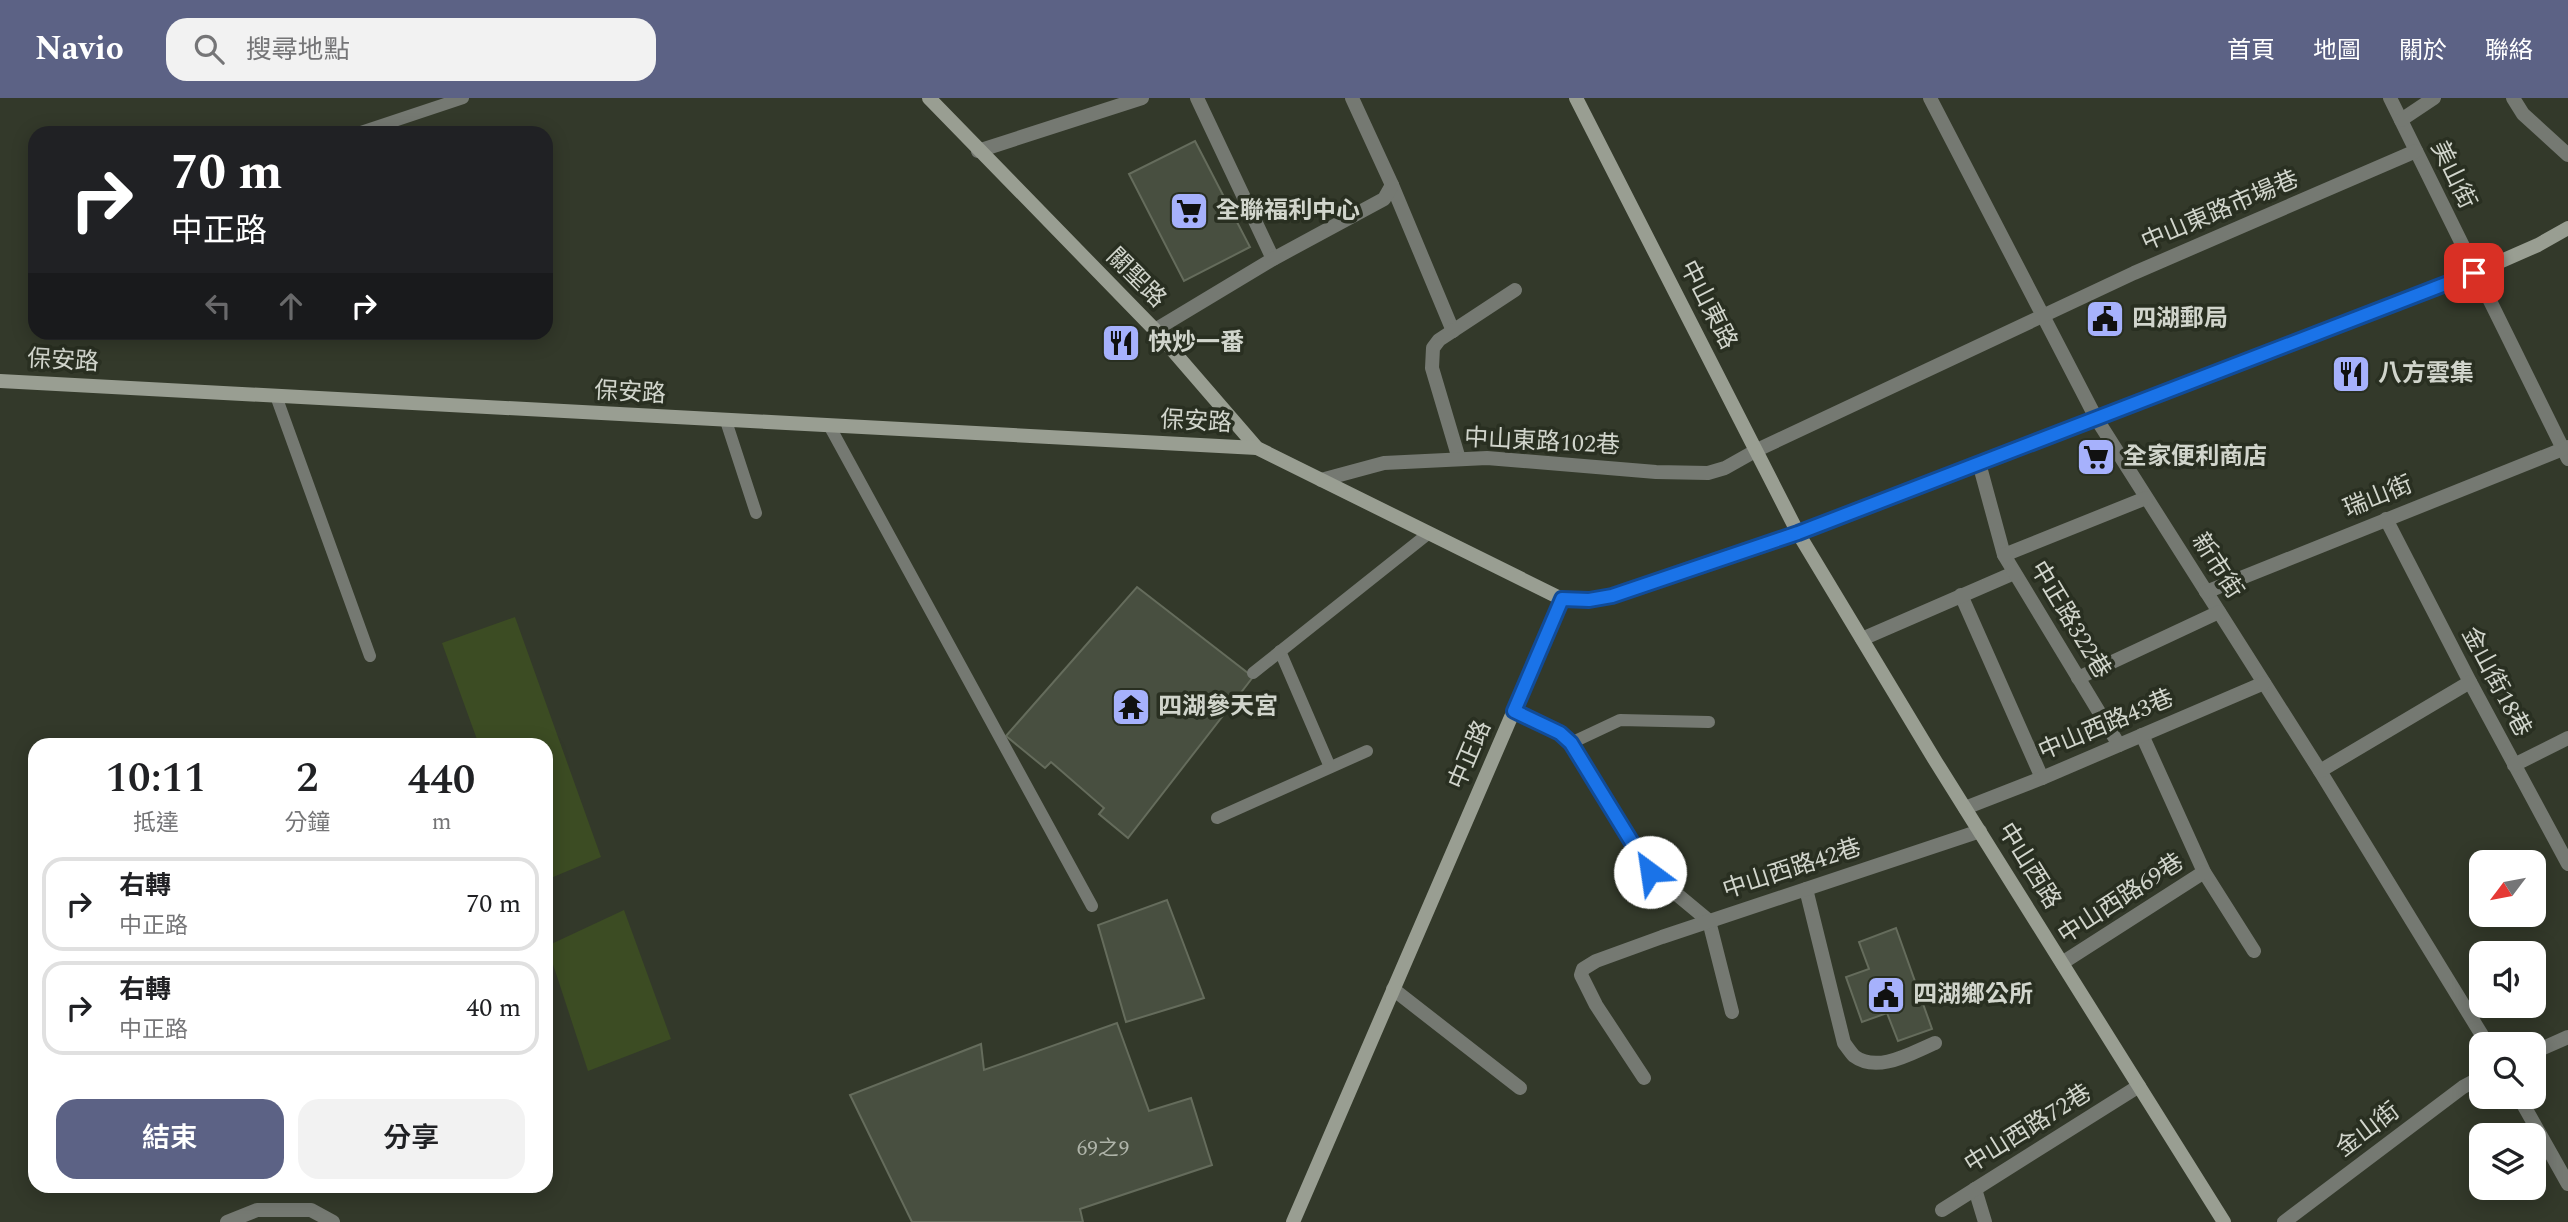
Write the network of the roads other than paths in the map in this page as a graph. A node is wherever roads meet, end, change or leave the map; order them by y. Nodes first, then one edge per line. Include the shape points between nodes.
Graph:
1 (463, 98) edge
2 (929, 98) edge
3 (1142, 98) edge
4 (1197, 98) edge
5 (1352, 98) edge
6 (1576, 98) edge
7 (1930, 98) edge
8 (2390, 98) edge
9 (2434, 98) edge
10 (2513, 98) edge
11 (2401, 120) junction
12 (379, 126) edge
13 (978, 151) junction
14 (2416, 151) junction
15 (2568, 155) edge
16 (1392, 185) junction
17 (2568, 228) edge
18 (1273, 259) junction
19 (2474, 273) junction
20 (1516, 290) dead end
21 (2044, 317) junction
22 (1155, 330) junction
23 (1453, 331) junction
24 (0, 381) edge
25 (276, 396) junction
26 (2096, 418) junction
27 (726, 421) junction
28 (830, 427) junction
29 (1257, 448) junction
30 (1757, 450) junction
31 (2566, 452) edge
32 (1459, 459) junction
33 (1979, 463) junction
34 (1321, 480) junction
35 (2146, 498) junction
36 (756, 513) dead end
37 (2386, 519) junction
38 (1429, 533) junction
39 (1798, 533) junction
40 (2004, 555) junction
41 (2014, 573) junction
42 (2206, 592) junction
43 (1961, 595) junction
44 (1562, 599) junction
45 (2220, 612) junction
46 (1862, 639) junction
47 (1280, 651) junction
48 (370, 656) dead end
49 (1253, 673) dead end
50 (2078, 678) junction
51 (2470, 682) junction
52 (2264, 683) junction
53 (1514, 711) junction
54 (1709, 722) dead end
55 (2142, 735) junction
56 (2568, 738) edge
57 (1571, 743) junction
58 (2119, 745) junction
59 (1367, 751) dead end
60 (2514, 765) junction
61 (1330, 766) junction
62 (2320, 771) junction
63 (2042, 778) junction
64 (1965, 808) junction
65 (1217, 818) dead end
66 (1980, 831) junction
67 (2568, 864) edge
68 (2204, 872) junction
69 (1807, 889) junction
70 (1092, 906) dead end
71 (1709, 921) junction
72 (2254, 951) dead end
73 (2062, 963) junction
74 (1393, 989) junction
75 (1732, 1012) dead end
76 (2480, 1032) edge
77 (2568, 1037) edge
78 (1935, 1042) dead end
79 (2546, 1047) edge
80 (1644, 1079) dead end
81 (2469, 1084) edge
82 (2139, 1086) junction
83 (1520, 1088) dead end
84 (2526, 1109) edge
85 (2568, 1184) edge
86 (1975, 1189) junction
87 (1942, 1210) dead end
88 (227, 1222) edge
89 (333, 1222) edge
90 (1293, 1222) edge
91 (1985, 1222) edge
92 (2224, 1222) edge
93 (2284, 1222) edge

1 - 12 lane
2 - 13 main road, 關聖路
3 - 13 street
4 - 18 street
5 - 16 street
6 - 30 main road, 中山東路
7 - 21 street, 新市街
8 - 11 street, 美山街
9 - 11 street
10 - 15 street via 2523,114
11 - 14 street, 美山街
13 - 22 main road, 關聖路
14 - 19 street, 美山街
14 - 21 street, 中山東路市場巷 via 2134,273
16 - 18 street via 1384,199
16 - 23 street
17 - 19 main road
18 - 22 street
19 - 26 main road
19 - 31 street, 美山街
20 - 23 street
21 - 26 street, 新市街
21 - 30 street, 中山東路市場巷
22 - 29 main road, 關聖路
23 - 32 street via 1439,340 1431,359
24 - 25 main road, 保安路
25 - 27 main road, 保安路
25 - 48 lane
26 - 33 main road
26 - 35 street, 新市街
27 - 28 main road, 保安路
27 - 36 lane
28 - 29 main road, 保安路
28 - 70 lane
29 - 34 main road, 關聖路
30 - 32 street, 中山東路102巷 via 1725,468 1693,474
30 - 39 main road, 中山東路
31 - 37 street, 瑞山街
32 - 34 street, 中山東路102巷 via 1384,463
33 - 39 main road
33 - 40 street, 中正路322巷
34 - 38 main road, 關聖路
35 - 40 street, 中正路322巷
35 - 42 street, 新市街
37 - 42 street, 瑞山街
37 - 51 street, 金山街18巷
38 - 44 main road, 關聖路
38 - 47 lane
39 - 44 main road via 1612,596
39 - 46 main road, 中山西路
40 - 41 street, 中正路322巷
41 - 43 street
41 - 50 street, 中正路322巷
42 - 45 street, 新市街
43 - 46 street
43 - 63 street
44 - 53 main road, 中正路
45 - 50 street
45 - 52 street, 新市街
46 - 64 main road, 中山西路
47 - 49 lane
47 - 61 lane
50 - 58 street, 中正路322巷
51 - 60 street, 金山街18巷
51 - 62 street
52 - 55 street, 中山西路43巷
52 - 62 street, 新市街
53 - 57 street
53 - 74 main road, 中正路
54 - 57 lane via 1620,720
55 - 58 street, 中山西路43巷
55 - 68 street, 中山西路69巷
56 - 60 street
57 - 71 street via 1650,872
58 - 63 street, 中山西路43巷
59 - 61 lane
60 - 67 street, 金山街18巷
61 - 65 lane
62 - 76 street, 新市街
63 - 64 street, 中山西路43巷
64 - 66 main road, 中山西路
66 - 69 street, 中山西路42巷
66 - 73 main road, 中山西路
68 - 72 street, 中山西路69巷
68 - 73 street, 中山西路69巷
69 - 71 street, 中山西路42巷
69 - 78 street via 1844,1042 1855,1057 1874,1063 1896,1059
71 - 75 street
71 - 80 street, 中山西路42巷 via 1583,969 1590,995
73 - 82 main road, 中山西路
74 - 83 street
74 - 90 main road, 中正路
77 - 79 street
81 - 93 street, 金山街
82 - 86 street, 中山西路72巷
82 - 92 main road, 中山西路
84 - 85 street
86 - 87 street, 中山西路72巷
86 - 91 street
88 - 89 street via 257,1210 311,1210

